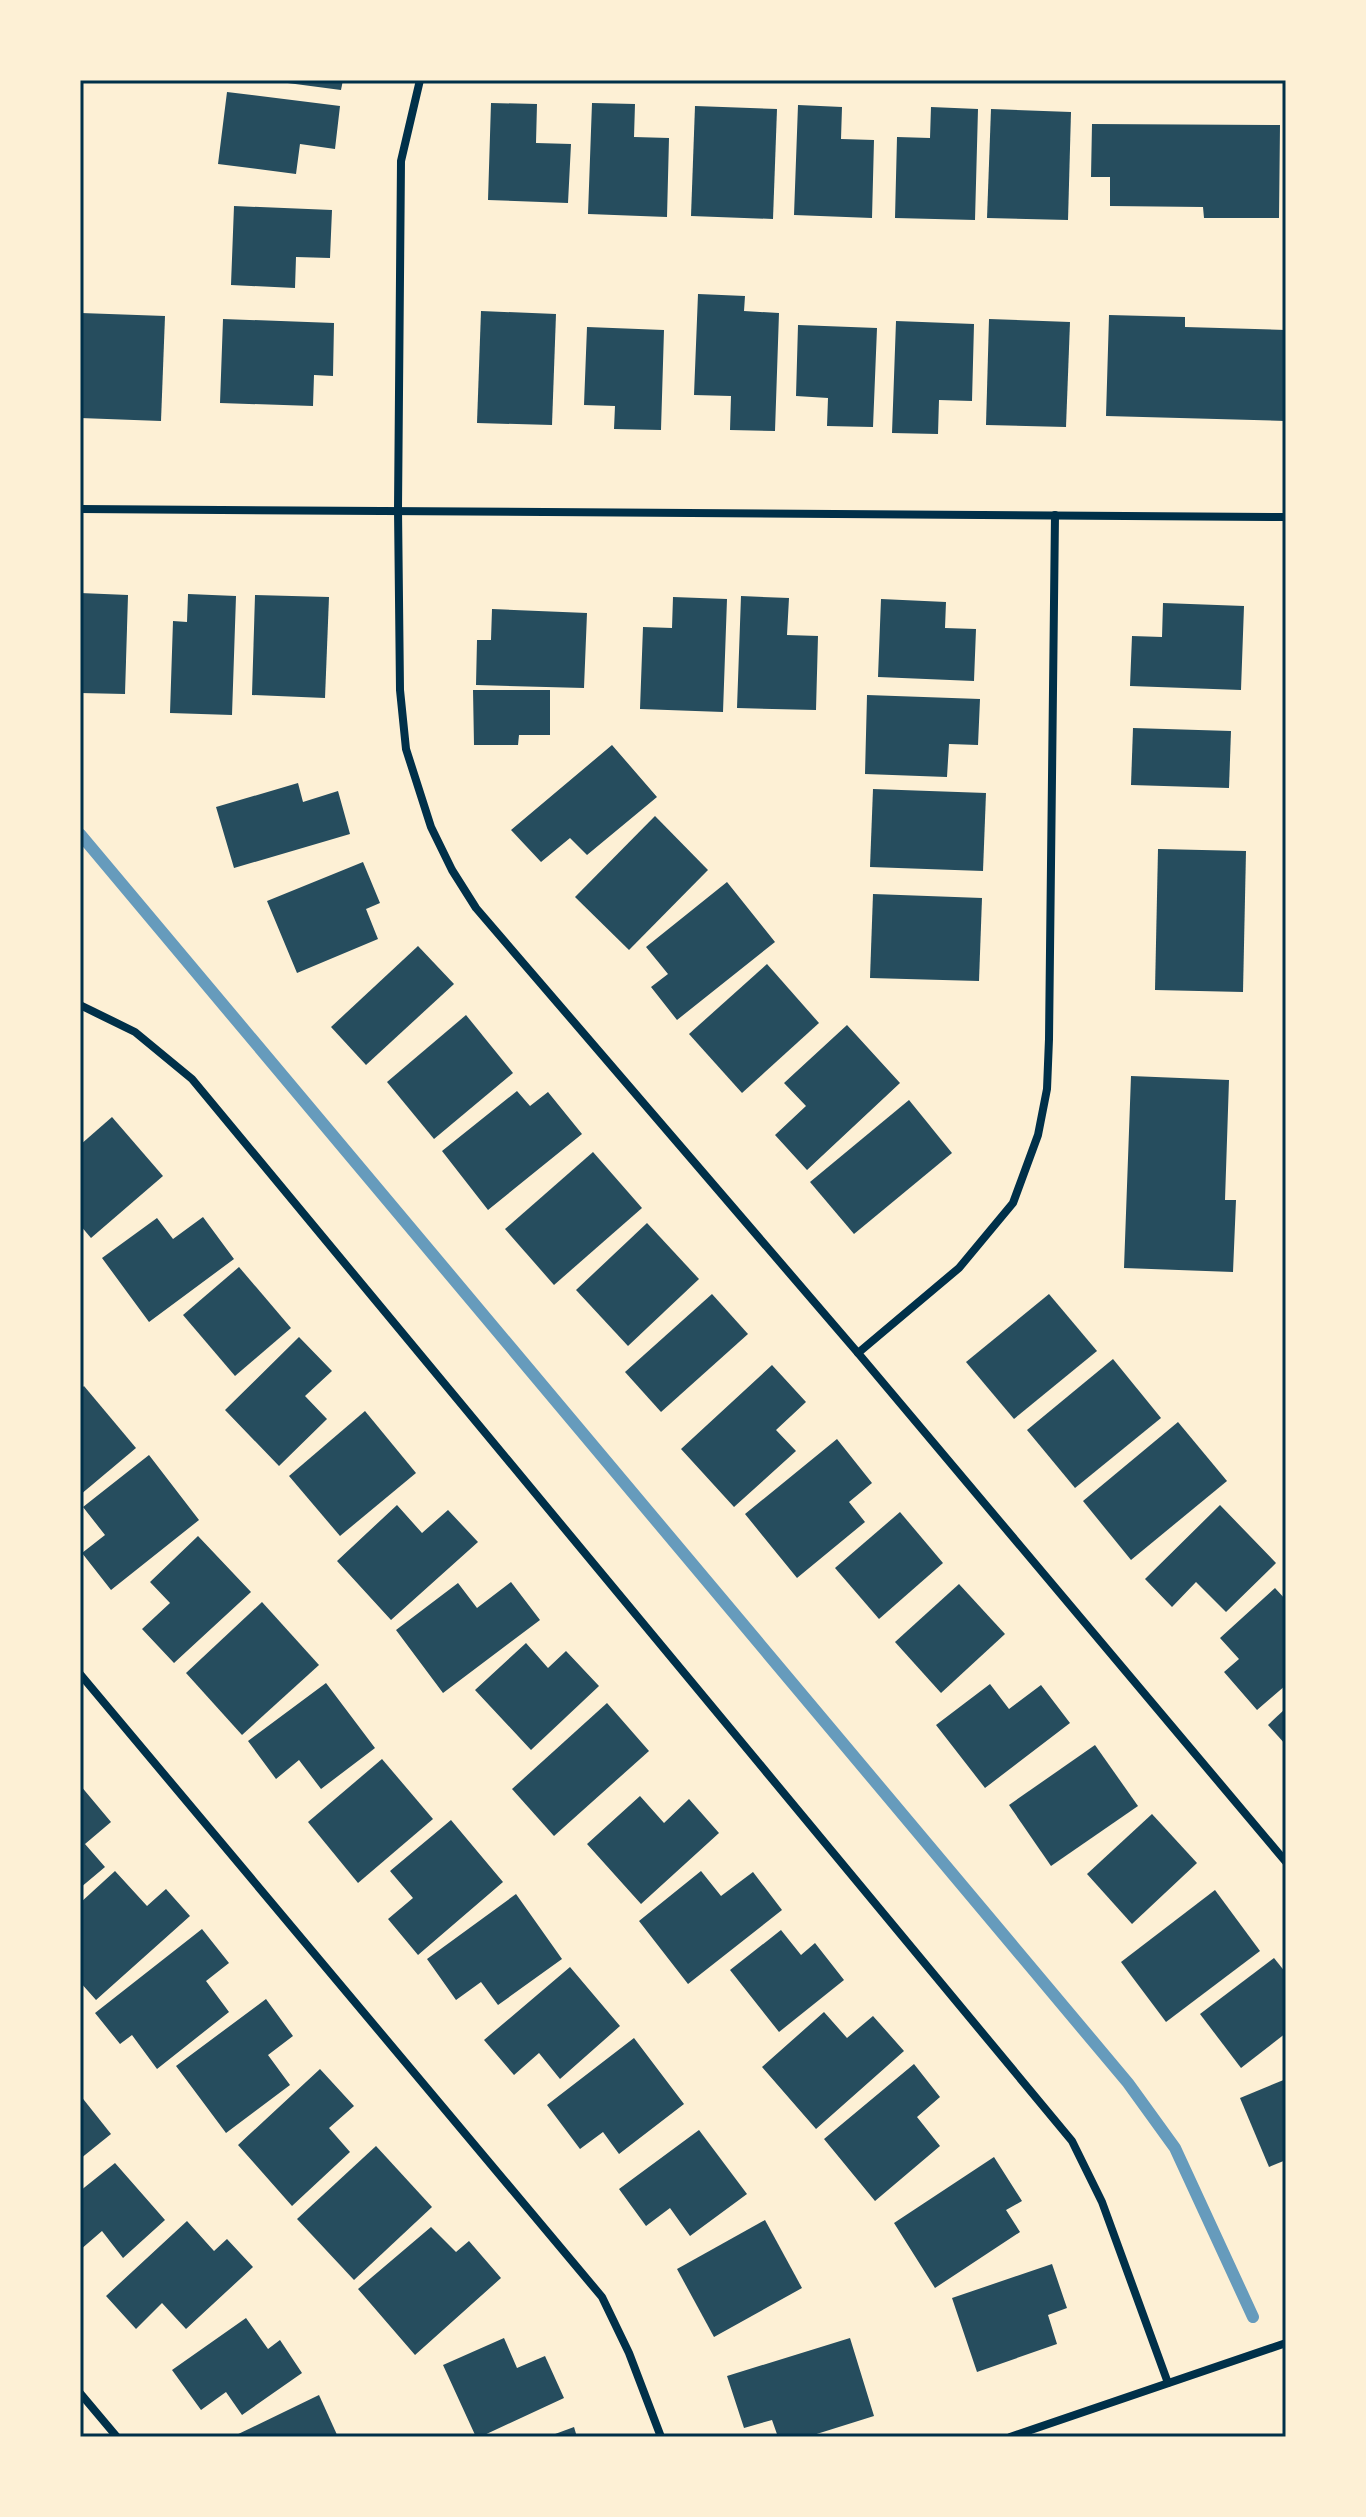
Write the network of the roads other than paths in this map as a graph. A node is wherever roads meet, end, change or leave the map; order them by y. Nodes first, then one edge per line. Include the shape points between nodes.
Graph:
1 (420, 80) edge
2 (80, 509) edge
3 (398, 509) junction
4 (1055, 515) junction
5 (1286, 517) edge
6 (80, 1005) edge
7 (858, 1353) junction
8 (80, 1674) edge
9 (1286, 1862) edge
10 (1286, 2343) edge
11 (1168, 2383) junction
12 (80, 2393) edge
13 (117, 2437) edge
14 (661, 2437) edge
15 (1010, 2437) edge

1 - 3 street via 401,161
2 - 3 street
3 - 4 street
3 - 7 street via 400,690 406,749 431,827 452,870 486,920
4 - 5 street
4 - 7 street via 1049,1039 1038,1135 1004,1214 959,1268
6 - 11 street via 135,1032 192,1079 1072,2141 1102,2202
7 - 9 street
8 - 14 street via 602,2297
10 - 11 street
11 - 15 street
12 - 13 street

